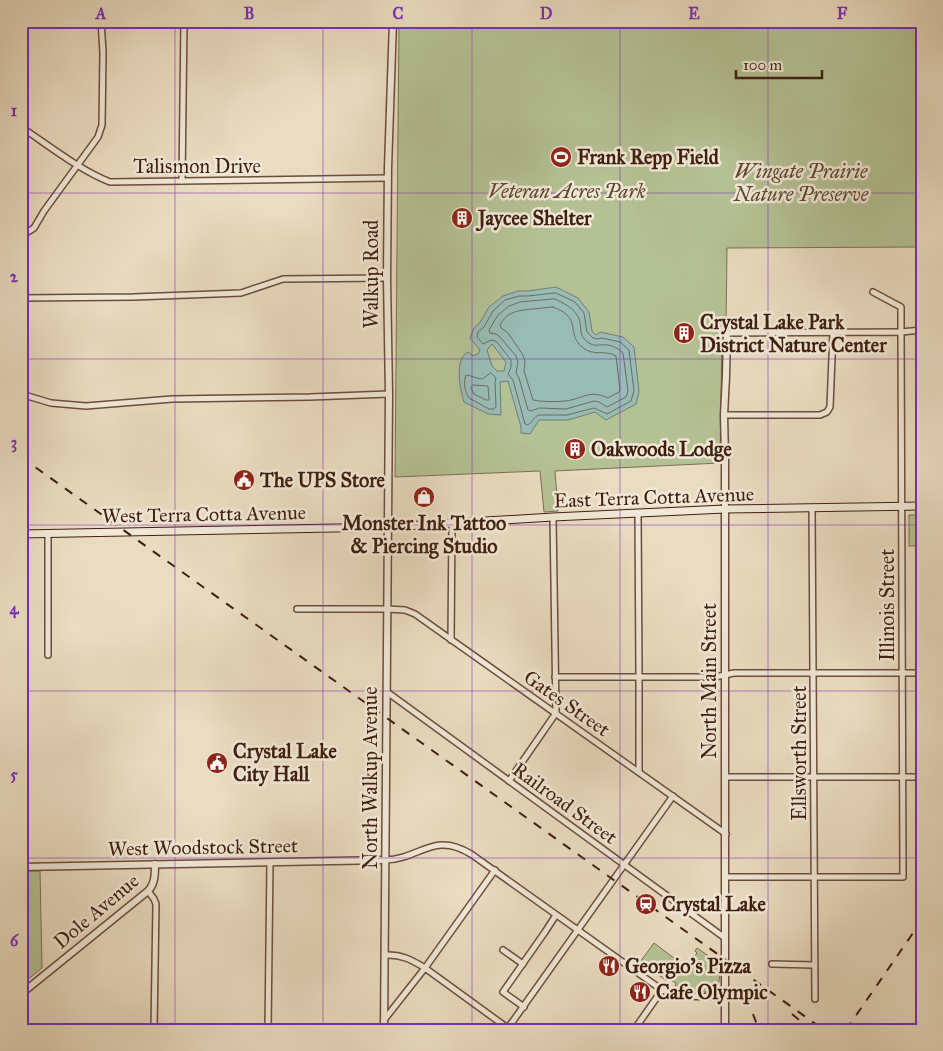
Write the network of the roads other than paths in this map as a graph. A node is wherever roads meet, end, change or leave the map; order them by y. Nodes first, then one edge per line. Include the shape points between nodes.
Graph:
1 (101, 21) edge
2 (184, 21) edge
3 (393, 21) edge
4 (21, 127) edge
5 (78, 165) junction
6 (388, 178) junction
7 (182, 181) junction
8 (21, 236) edge
9 (387, 278) junction
10 (873, 292) dead end
11 (21, 298) edge
12 (922, 330) edge
13 (833, 332) junction
14 (901, 332) junction
15 (727, 333) joint
16 (21, 394) edge
17 (389, 394) junction
18 (724, 415) junction
19 (902, 506) junction
20 (922, 506) edge
21 (812, 508) junction
22 (725, 509) junction
23 (638, 513) junction
24 (553, 517) junction
25 (452, 523) junction
26 (388, 526) junction
27 (21, 534) edge
28 (48, 534) junction
29 (297, 609) dead end
30 (387, 609) junction
31 (451, 640) junction
32 (48, 655) dead end
33 (813, 673) junction
34 (903, 673) junction
35 (922, 673) edge
36 (726, 675) junction
37 (639, 676) junction
38 (555, 677) junction
39 (386, 692) junction
40 (556, 713) junction
41 (638, 772) junction
42 (726, 777) junction
43 (814, 777) junction
44 (903, 777) junction
45 (922, 777) edge
46 (509, 780) junction
47 (673, 796) junction
48 (726, 834) junction
49 (385, 860) junction
50 (270, 862) junction
51 (155, 864) junction
52 (625, 865) junction
53 (21, 867) edge
54 (495, 870) junction
55 (725, 877) junction
56 (814, 877) junction
57 (148, 890) junction
58 (556, 915) junction
59 (578, 930) junction
60 (725, 938) junction
61 (503, 950) dead end
62 (385, 955) junction
63 (523, 964) junction
64 (772, 964) dead end
65 (814, 965) junction
66 (425, 968) junction
67 (662, 990) junction
68 (21, 994) edge
69 (725, 996) junction
70 (815, 999) dead end
71 (524, 1007) junction
72 (384, 1020) junction
73 (507, 1029) edge
74 (154, 1030) edge
75 (268, 1030) edge
76 (384, 1030) edge
77 (634, 1030) edge
78 (725, 1030) edge

1 - 5 street via 102,125 98,137
2 - 7 street
3 - 6 street, Walkup Road
4 - 5 street, Talismon Drive
5 - 7 street, Talismon Drive via 110,182
5 - 8 street via 34,228
6 - 7 street, Talismon Drive
6 - 9 street, Walkup Road
9 - 11 street via 284,279 240,293
9 - 17 street, Walkup Road
10 - 14 street, Illinois Street via 901,307
12 - 14 street
13 - 14 street
13 - 15 street
13 - 18 street via 830,407 826,412 820,415
14 - 19 street, Illinois Street
15 - 18 street, North Main Street
16 - 17 street via 51,403 86,406 172,399
17 - 26 street, Walkup Road
18 - 22 street, North Main Street
19 - 20 main road, East Terra Cotta Avenue
19 - 21 main road, East Terra Cotta Avenue
19 - 34 street, Illinois Street
21 - 22 main road, East Terra Cotta Avenue
21 - 33 street, Ellsworth Street
22 - 23 main road, East Terra Cotta Avenue
22 - 36 street, North Main Street
23 - 24 main road, East Terra Cotta Avenue
23 - 37 street
24 - 25 main road, East Terra Cotta Avenue
24 - 38 street
25 - 26 main road, East Terra Cotta Avenue
25 - 31 street
26 - 28 main road, West Terra Cotta Avenue
26 - 30 street, North Walkup Avenue
27 - 28 main road, West Terra Cotta Avenue
28 - 32 street
29 - 30 street, Gates Street
30 - 31 street, Gates Street via 410,611
30 - 39 street, North Walkup Avenue
31 - 40 street, Gates Street
33 - 34 street
33 - 36 street
33 - 43 street, Ellsworth Street
34 - 35 street
34 - 44 street, Illinois Street
36 - 37 street
36 - 42 street, North Main Street
37 - 38 street
37 - 41 street
38 - 40 street
39 - 46 street, Railroad Street
39 - 49 street, North Walkup Avenue
40 - 41 street, Gates Street
40 - 46 street
41 - 47 street, Gates Street
42 - 43 street
42 - 48 street, North Main Street
43 - 44 street
43 - 56 street, Ellsworth Street
44 - 45 street
44 - 56 street, Illinois Street via 903,877
46 - 52 street, Railroad Street
47 - 48 street, Gates Street
47 - 52 street
48 - 55 street, North Main Street
49 - 50 street, West Woodstock Street
49 - 54 street via 444,845 461,848
49 - 62 street, North Walkup Avenue
50 - 51 street, West Woodstock Street
50 - 75 street
51 - 53 street, West Woodstock Street
51 - 57 street, Dole Avenue via 152,887
52 - 59 street
52 - 60 street, Railroad Street
54 - 58 street
54 - 66 street
55 - 56 street
55 - 60 street, North Main Street
56 - 65 street, Ellsworth Street
57 - 68 street, Dole Avenue
57 - 74 street via 156,904
58 - 59 street
58 - 63 street
59 - 67 street
59 - 71 street
60 - 69 street, North Main Street
61 - 63 street
62 - 66 street via 405,957
62 - 72 street, North Walkup Avenue
63 - 71 street via 503,992
64 - 65 street
65 - 70 street, Ellsworth Street
66 - 72 street
66 - 73 street
67 - 69 street via 687,996
67 - 77 street
69 - 78 street, North Main Street
71 - 73 street
72 - 76 street, North Walkup Avenue

